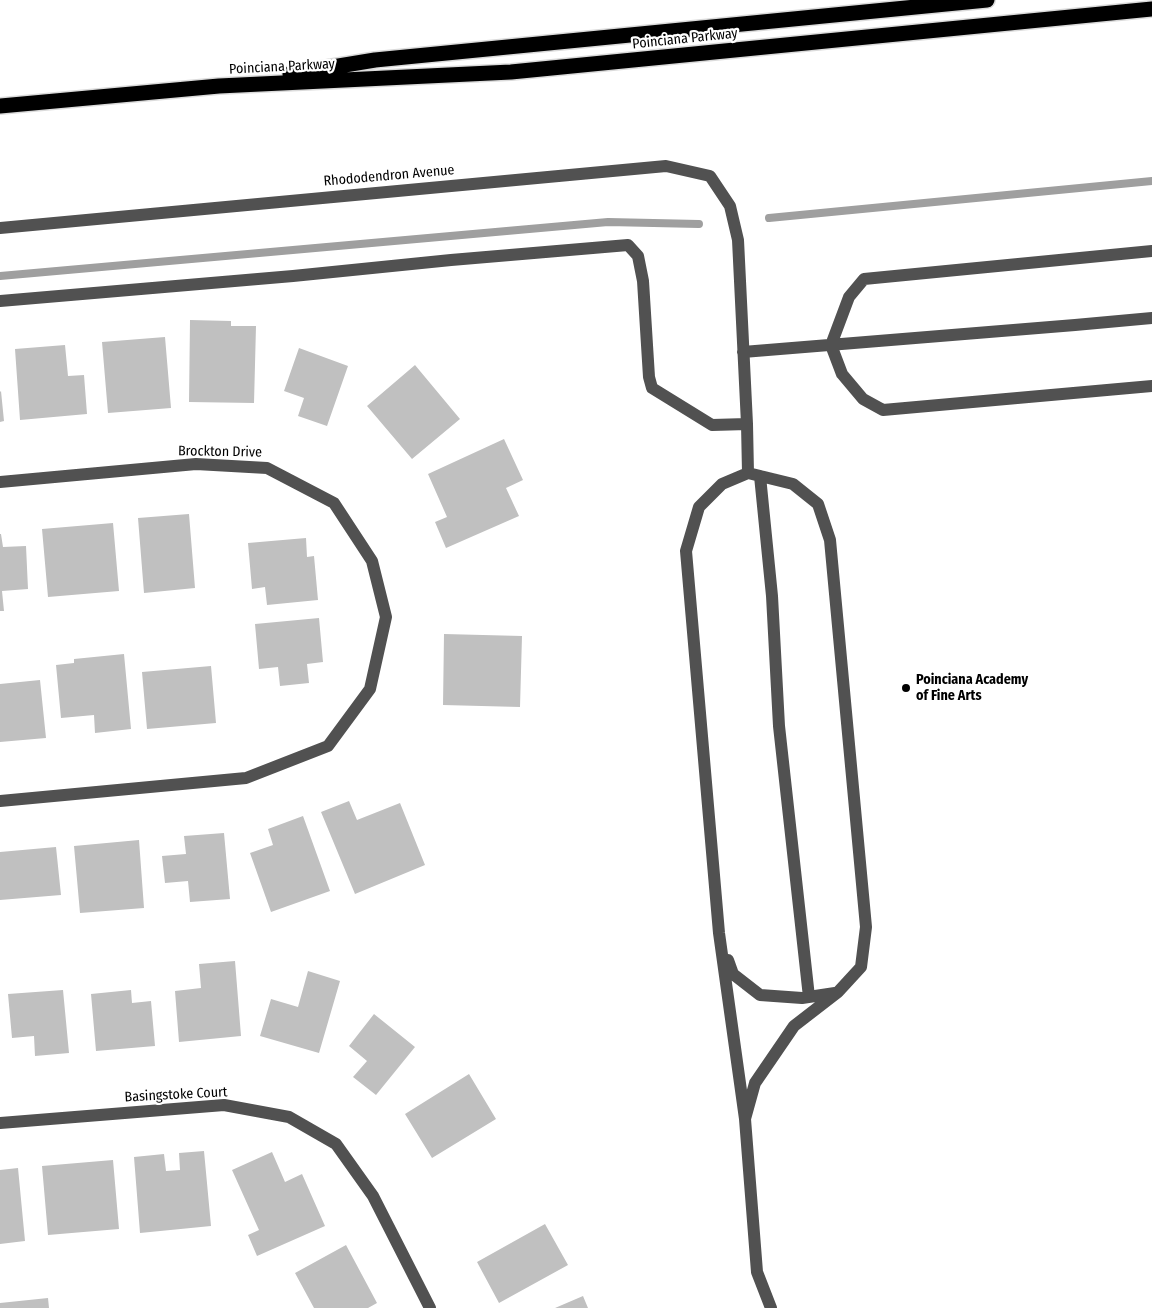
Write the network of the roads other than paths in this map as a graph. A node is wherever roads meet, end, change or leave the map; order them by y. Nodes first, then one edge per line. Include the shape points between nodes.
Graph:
1 (987, 0) edge
2 (1152, 9) edge
3 (219, 86) junction
4 (0, 106) edge
5 (0, 228) edge
6 (1152, 251) edge
7 (0, 301) edge
8 (1152, 318) edge
9 (831, 346) junction
10 (743, 352) junction
11 (1152, 386) edge
12 (747, 424) junction
13 (754, 475) junction
14 (0, 482) edge
15 (0, 801) edge
16 (719, 933) junction
17 (838, 992) junction
18 (809, 997) junction
19 (745, 1119) junction
20 (0, 1123) edge
21 (430, 1308) edge
22 (771, 1308) edge

1 - 3 highway, Poinciana Parkway via 375,60
2 - 3 highway, Poinciana Parkway via 511,72
3 - 4 highway, Poinciana Parkway
5 - 10 street, Rhododendron Avenue via 666,166 710,176 730,206 738,240
6 - 9 street via 864,279 849,297
7 - 12 street via 628,245 638,256 643,282 652,388 712,425
8 - 9 street
9 - 10 street
9 - 11 street via 842,374 863,399 883,410
10 - 12 street, Rhododendron Avenue
12 - 13 street, Rhododendron Avenue
13 - 16 street via 722,484 699,507 686,551
13 - 17 street via 793,484 818,504 830,540 866,926 861,967
13 - 18 street, Rhododendron Avenue via 772,596 779,726
14 - 15 street, Brockton Drive via 196,464 267,468 334,502 372,561 386,617 370,689 328,746 246,778
16 - 18 street via 733,974 760,995
16 - 19 street
17 - 18 street
17 - 19 street via 794,1026 755,1083
19 - 22 street via 757,1272
20 - 21 street, Basingstoke Court via 224,1105 289,1117 336,1144 374,1196

